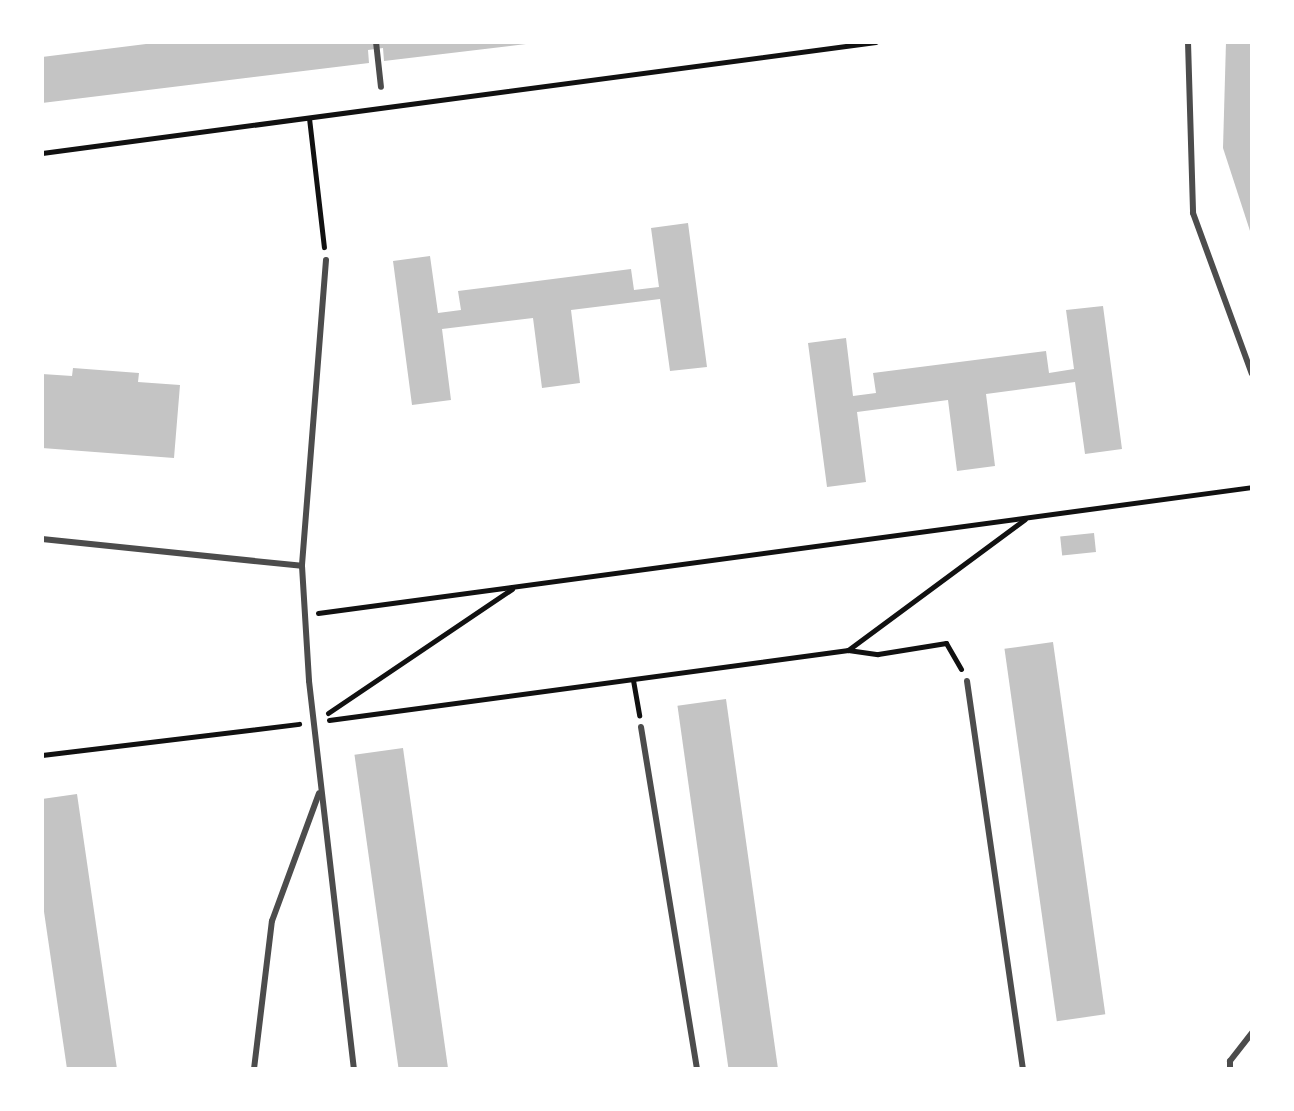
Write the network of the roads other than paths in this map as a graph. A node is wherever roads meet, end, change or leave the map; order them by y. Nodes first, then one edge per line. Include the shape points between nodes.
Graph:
1 (376, 42) edge
2 (1188, 42) edge
3 (381, 87) dead end
4 (326, 260) road end
5 (1252, 374) edge
6 (42, 539) edge
7 (302, 566) junction
8 (967, 681) road end
9 (641, 727) road end
10 (321, 790) junction
11 (1252, 1033) edge
12 (254, 1069) edge
13 (354, 1069) edge
14 (697, 1069) edge
15 (1023, 1069) edge
16 (1230, 1069) edge

1 - 3 lane
2 - 5 lane via 1193,213
4 - 7 lane
6 - 7 lane
7 - 10 lane
8 - 15 lane
9 - 14 lane
10 - 12 lane via 272,921
10 - 13 lane
11 - 16 lane via 1230,1061

